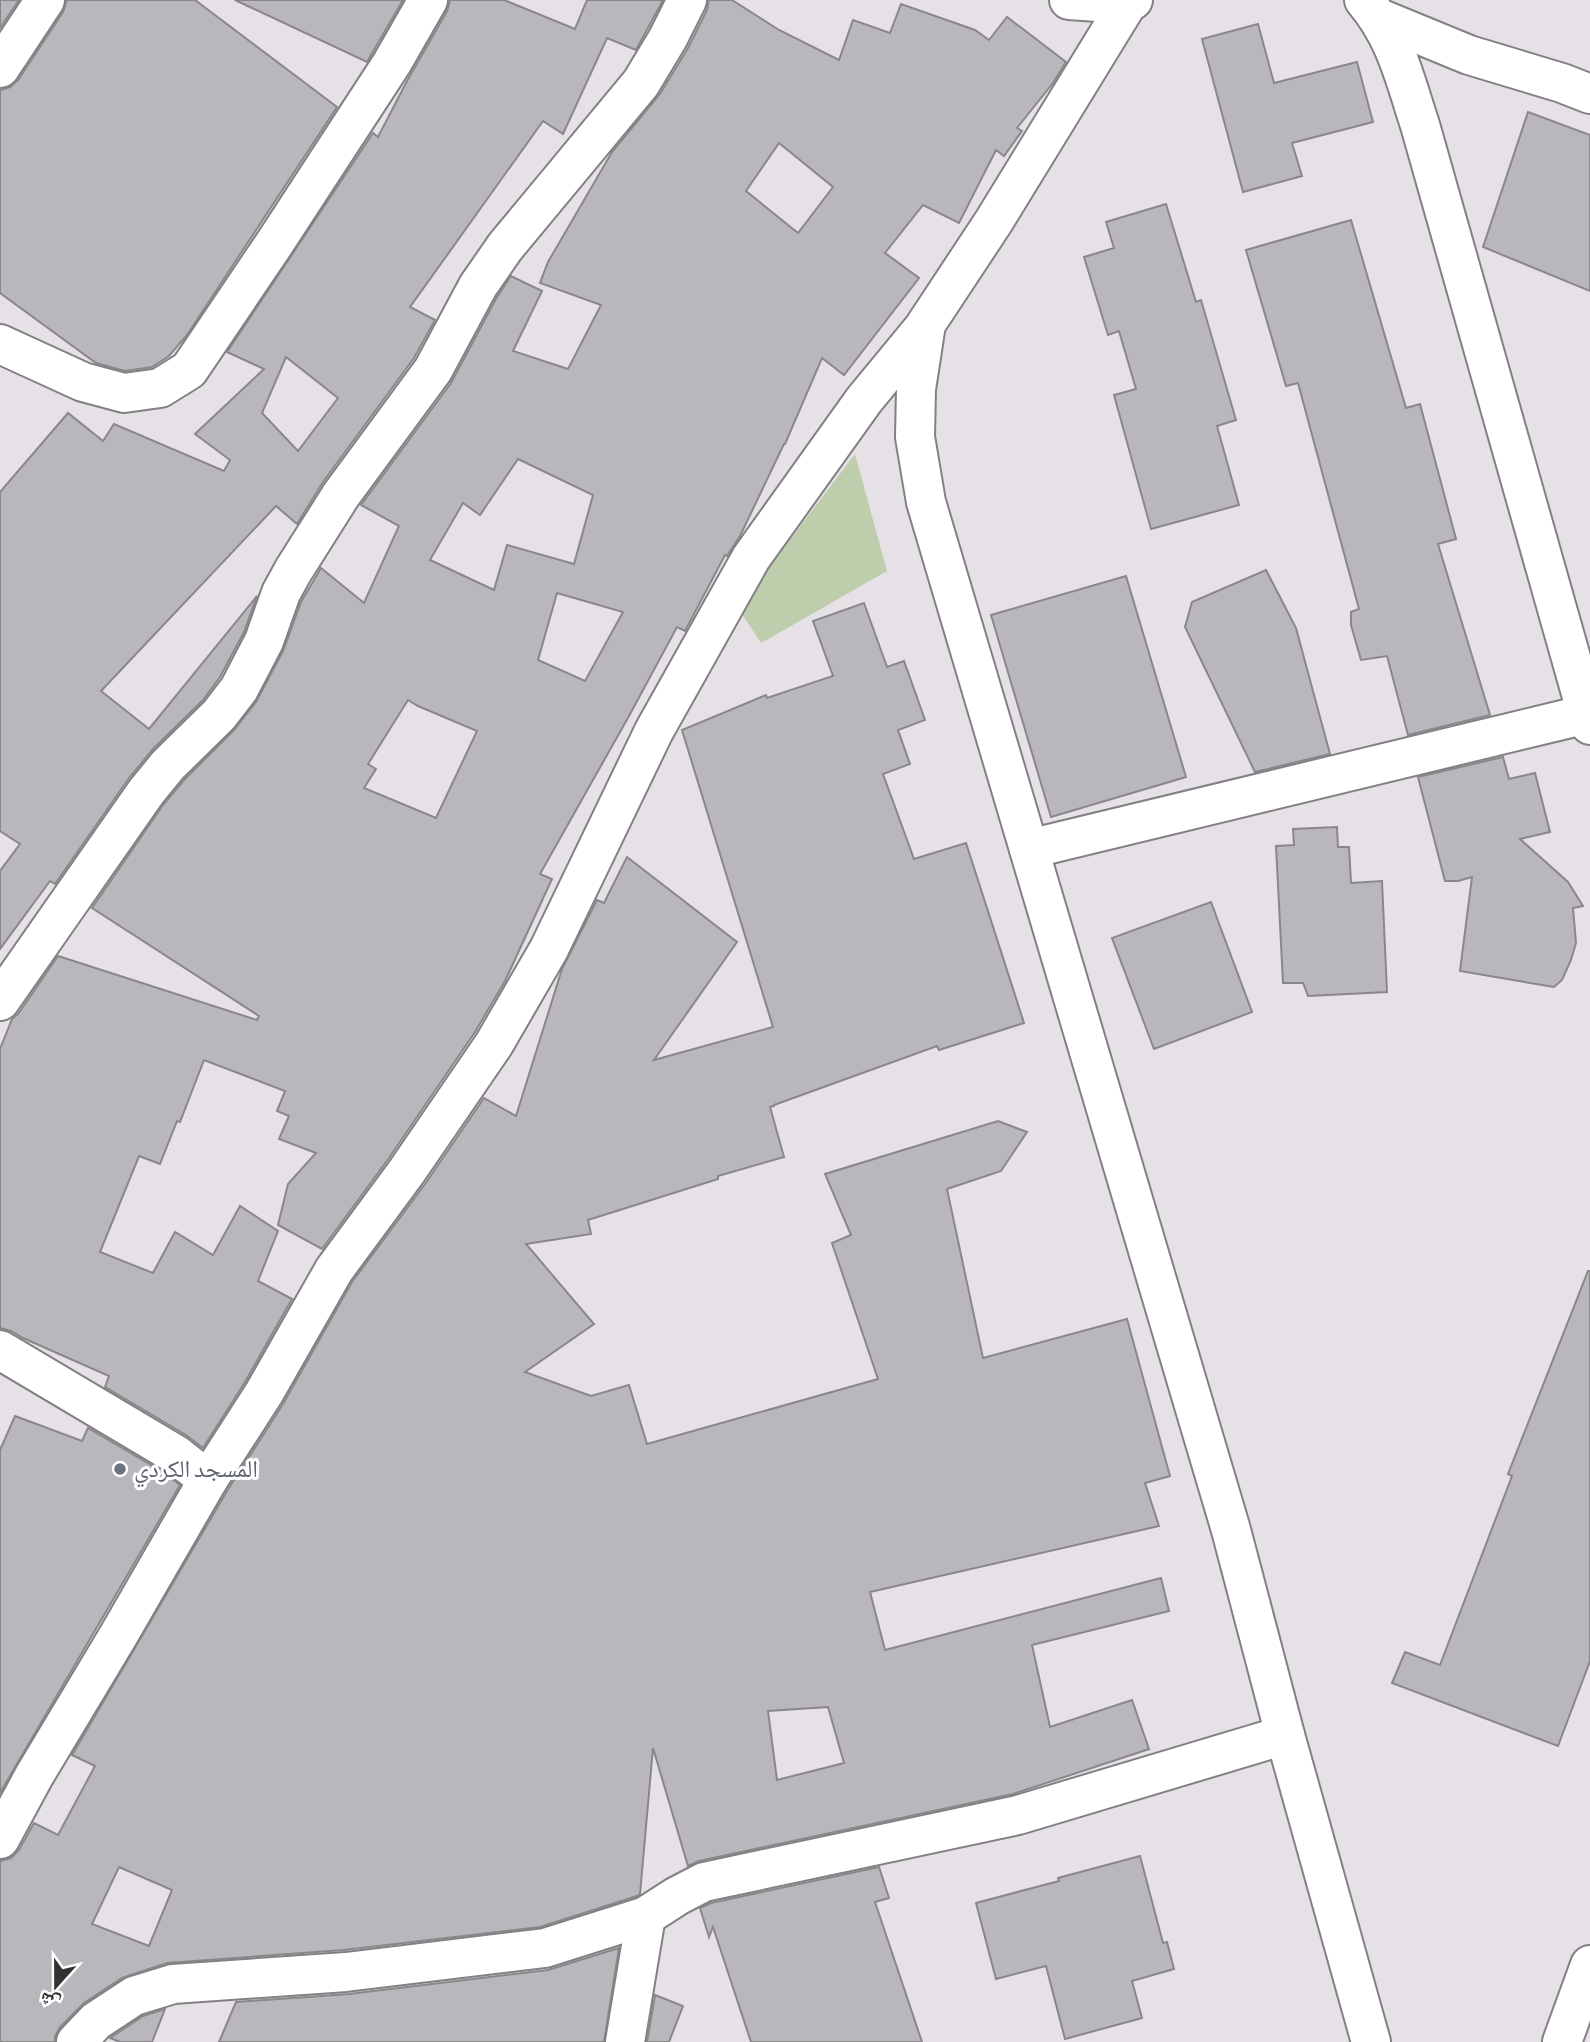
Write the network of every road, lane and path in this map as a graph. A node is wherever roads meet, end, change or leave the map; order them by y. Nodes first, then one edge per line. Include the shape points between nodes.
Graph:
1 (46, 0) edge
2 (428, 0) edge
3 (687, 0) edge
4 (1069, 0) edge
5 (1130, 2) edge
6 (1371, 9) edge
7 (0, 68) edge
8 (1590, 94) edge
9 (926, 324) junction
10 (0, 344) edge
11 (1589, 719) edge
12 (1029, 849) junction
13 (0, 1001) edge
14 (0, 1350) edge
15 (208, 1480) junction
16 (1285, 1735) junction
17 (0, 1839) edge
18 (646, 1916) junction
19 (1590, 1965) edge
20 (1557, 2039) edge
21 (76, 2042) edge
22 (625, 2042) edge
23 (1372, 2042) edge

1 - 7 street
2 - 10 street via 392,63 189,370 160,388 124,393 83,382
3 - 13 street via 640,83 505,247 478,285 433,370 341,495 281,593 264,641 239,689 146,792
4 - 5 street
5 - 9 street
6 - 8 street via 1469,55
6 - 11 street via 1397,54 1420,125
9 - 12 street via 916,389 915,436 926,502
9 - 15 street via 864,400 751,558 654,731 549,949 494,1044 334,1270
11 - 12 street
12 - 16 street via 1231,1530
14 - 15 street via 175,1454
15 - 17 street
16 - 18 street via 1018,1815 704,1882
16 - 23 street
18 - 21 street via 545,1948 346,1972 173,1984 134,1996 96,2021
18 - 22 street
19 - 20 street

